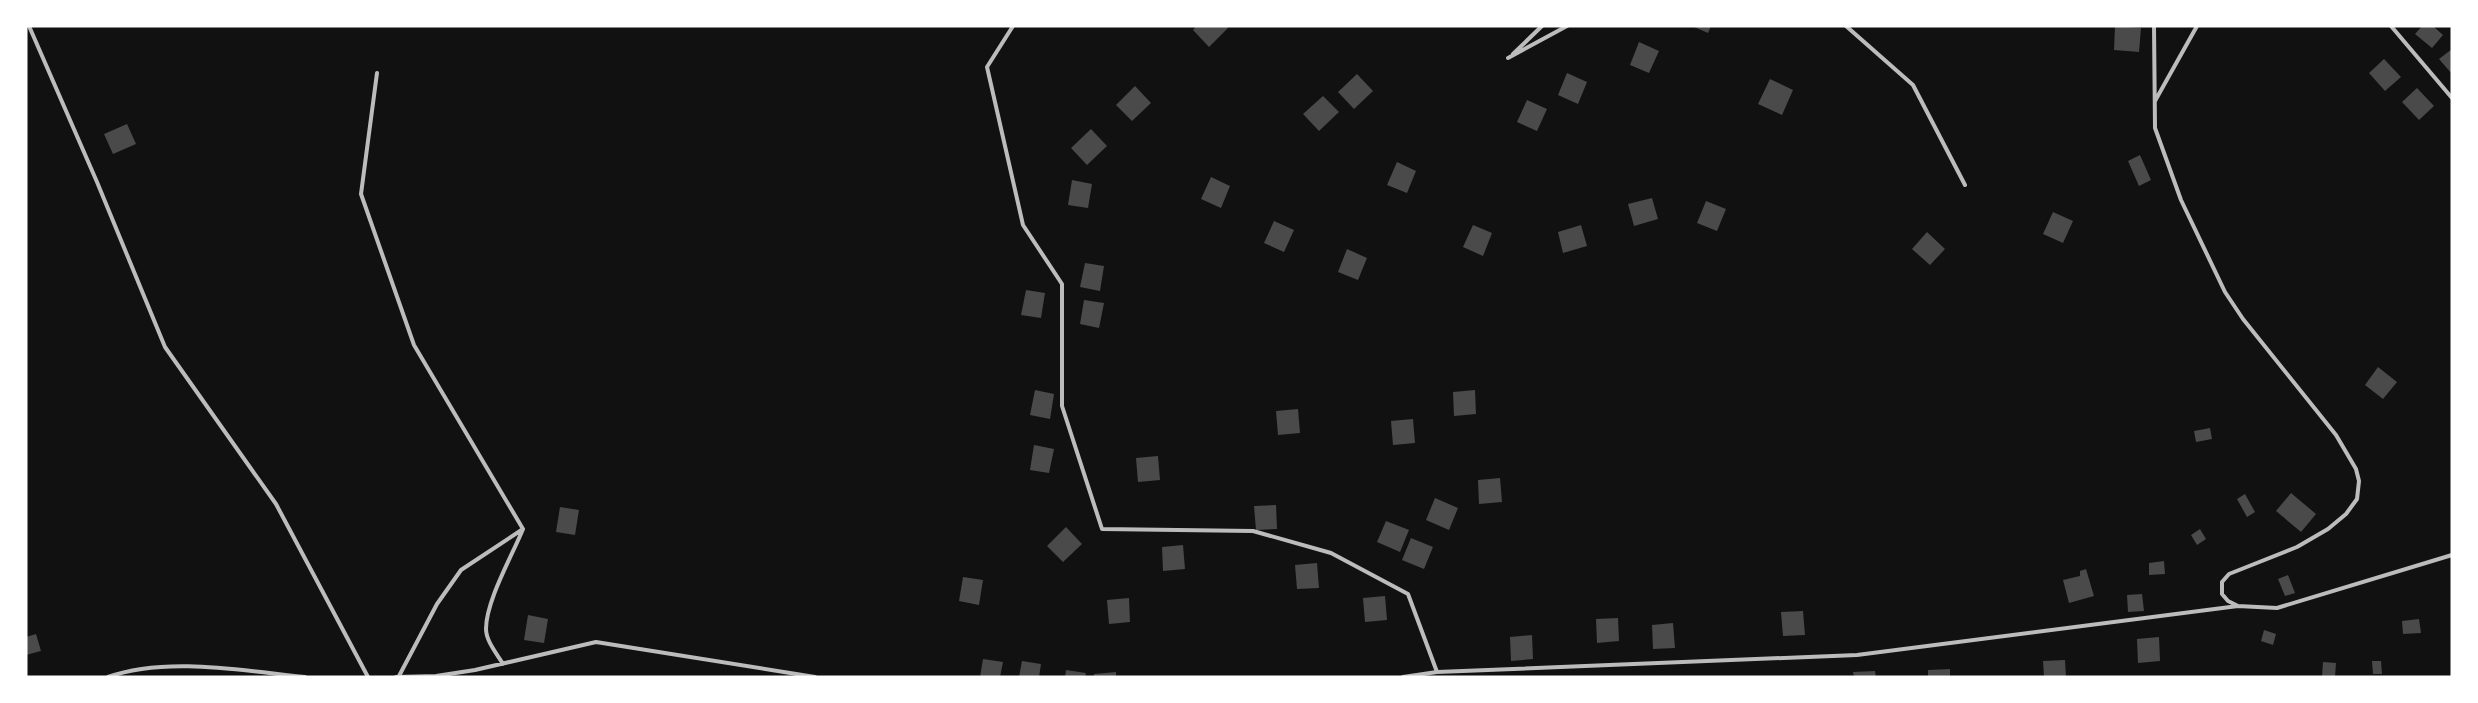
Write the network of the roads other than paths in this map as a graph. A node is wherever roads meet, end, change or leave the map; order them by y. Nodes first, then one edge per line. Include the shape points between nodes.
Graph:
1 (29, 26) edge
2 (1013, 26) edge
3 (1542, 26) edge
4 (1567, 26) edge
5 (1846, 26) edge
6 (2154, 26) edge
7 (2197, 26) edge
8 (2391, 26) edge
9 (377, 73) dead end
10 (2452, 98) edge
11 (2154, 103) junction
12 (1964, 184) dead end
13 (523, 530) junction
14 (2452, 555) edge
15 (2238, 606) junction
16 (503, 664) junction
17 (1437, 672) junction
18 (108, 677) edge
19 (305, 677) edge
20 (368, 677) edge
21 (397, 677) edge
22 (815, 677) edge
23 (1403, 677) edge

1 - 20 lane via 165,347 276,504
2 - 17 lane via 988,67 1023,225 1062,284 1062,406 1102,529 1253,531 1331,553 1408,594
3 - 4 lane via 1508,58
5 - 12 lane via 1913,85
6 - 11 lane
7 - 11 lane
8 - 10 lane
9 - 13 lane via 361,194 414,346
11 - 15 lane via 2155,128 2181,200 2225,292 2336,435 2356,469 2359,481 2358,499 2328,529 2297,547 2229,574 2222,582 2222,594
13 - 16 lane via 494,593 486,629
13 - 21 lane via 462,570 437,604
14 - 15 lane via 2277,608
15 - 17 lane via 1857,656
16 - 21 lane via 436,676
16 - 22 lane via 596,642
17 - 23 lane
18 - 19 lane via 162,667 198,667

